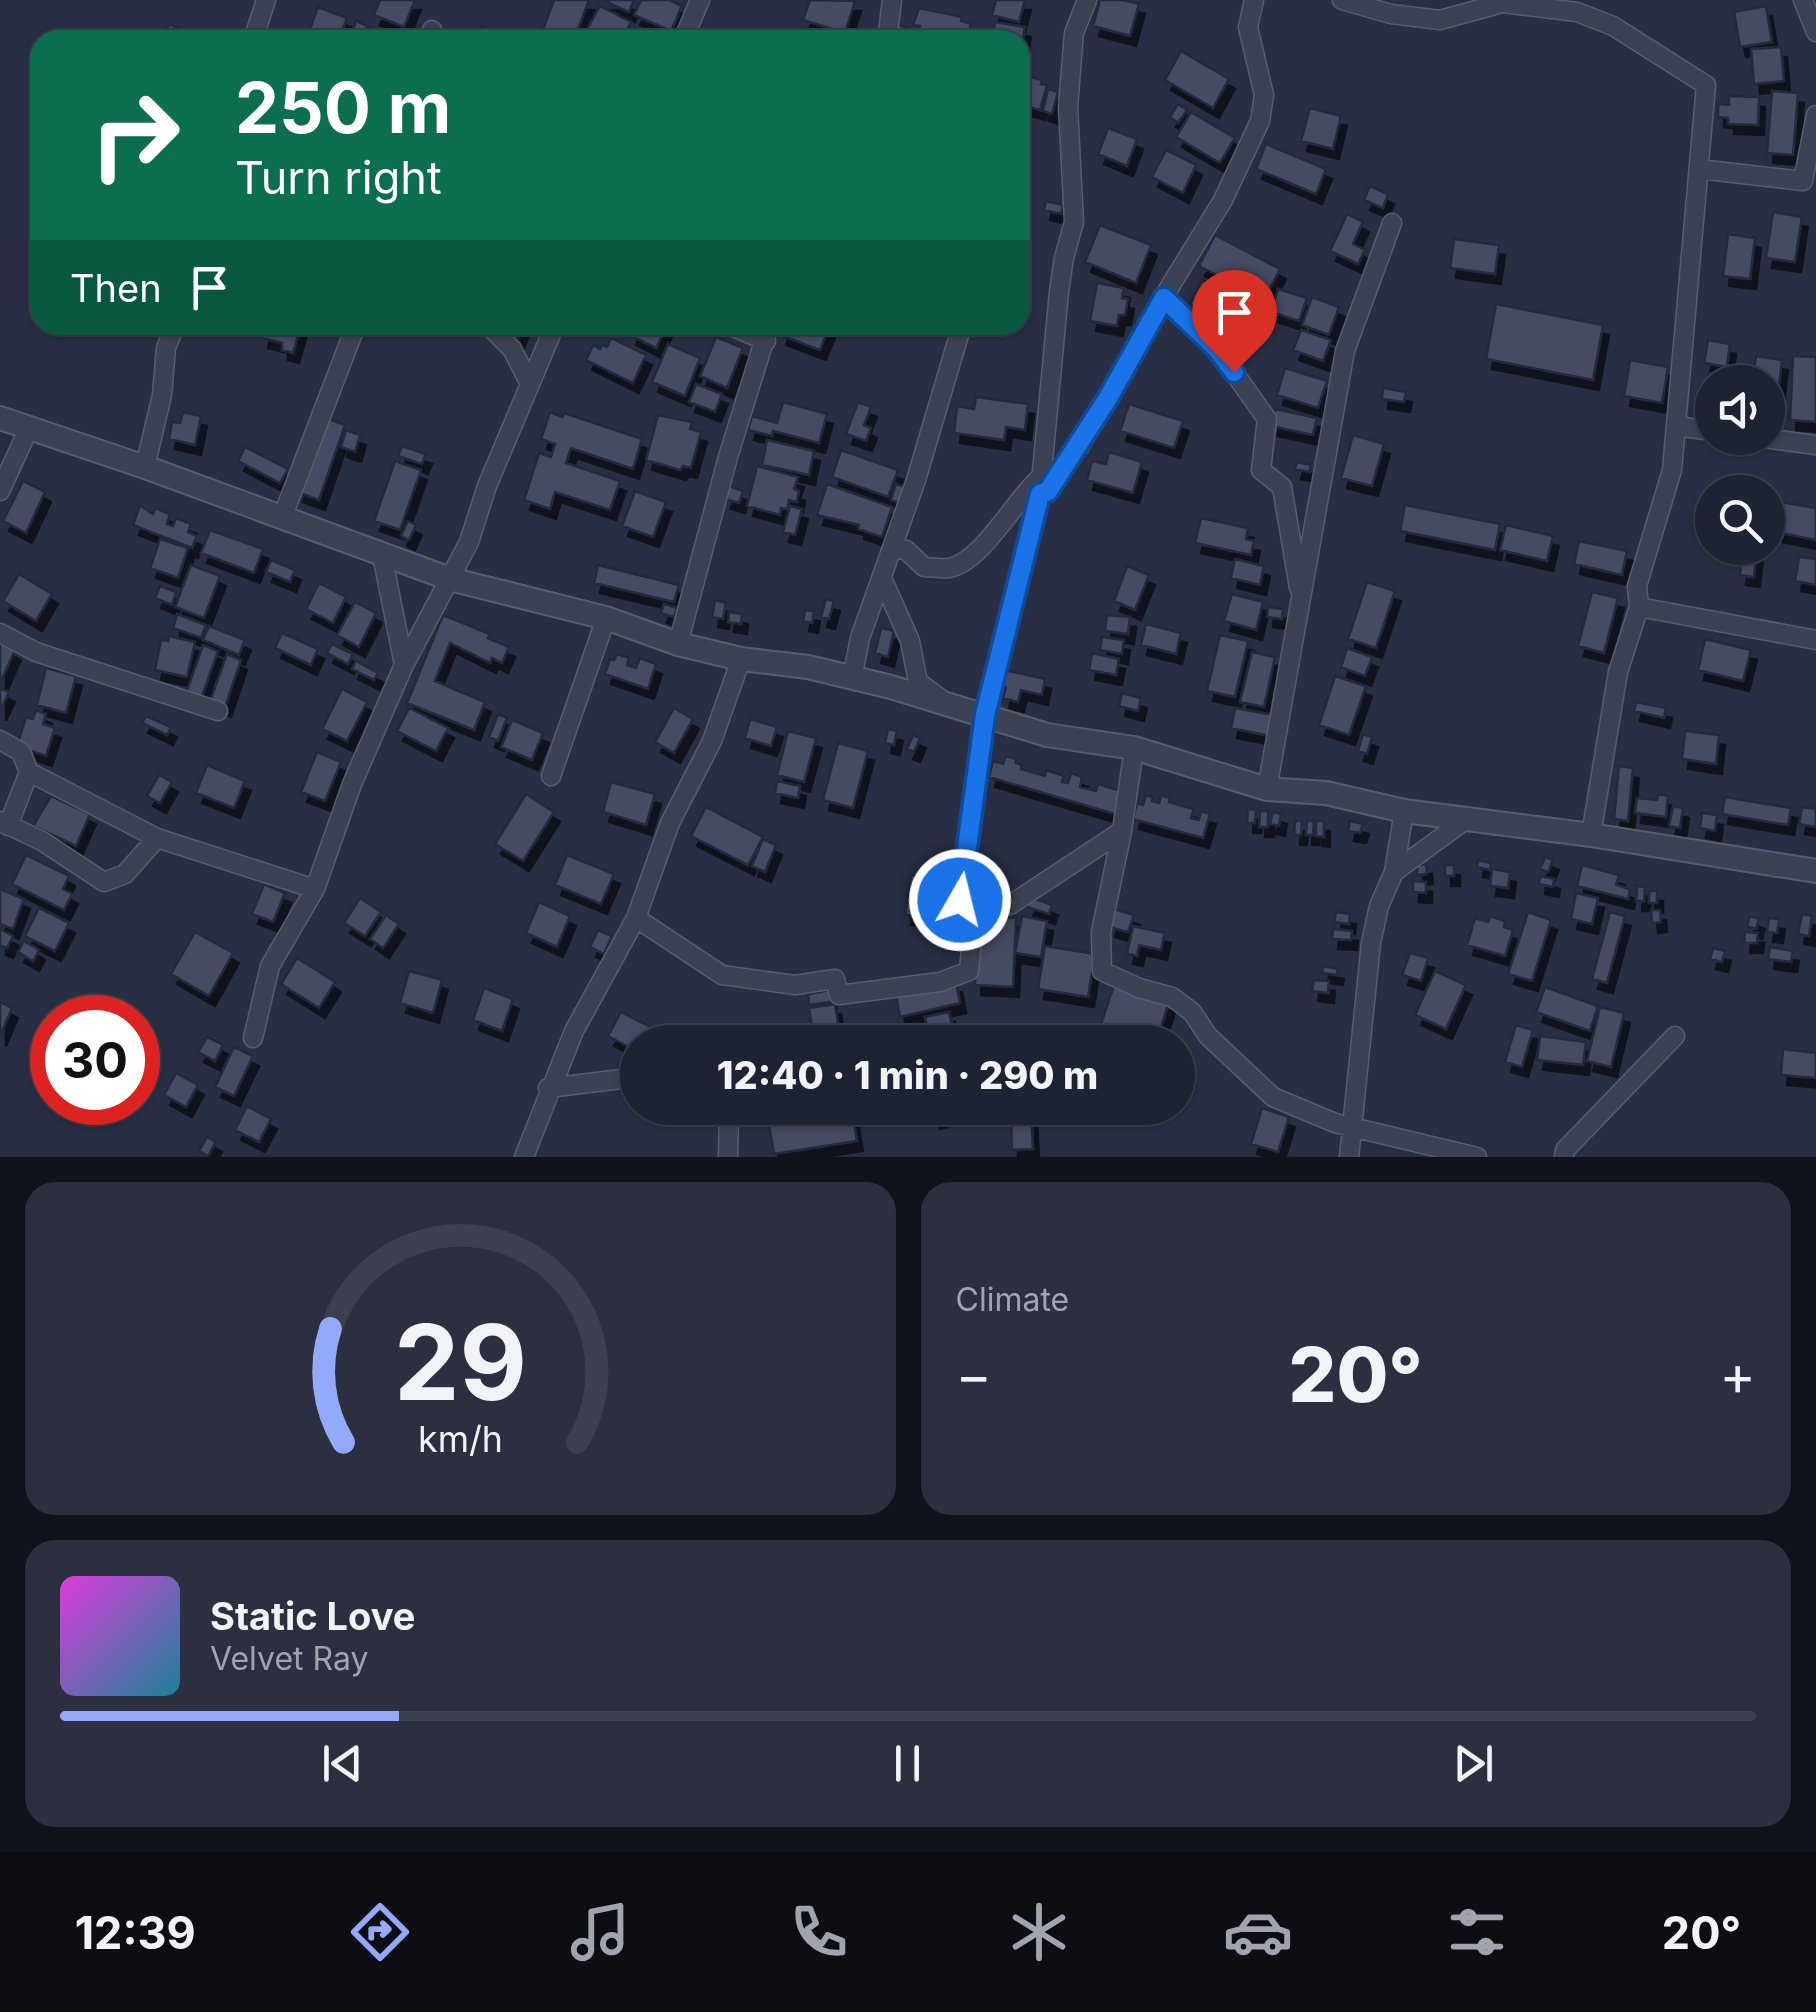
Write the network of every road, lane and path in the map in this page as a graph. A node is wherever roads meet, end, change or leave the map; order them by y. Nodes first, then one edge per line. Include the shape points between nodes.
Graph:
1 (266, 0) edge
2 (700, 0) edge
3 (892, 0) edge
4 (1087, 0) edge
5 (1254, 0) edge
6 (1342, 0) edge
7 (1803, 0) edge
8 (256, 30) edge
9 (687, 30) edge
10 (888, 30) edge
11 (1816, 32) edge
12 (1816, 116) edge
13 (1699, 169) junction
14 (1392, 223) dead end
15 (1164, 298) junction
16 (172, 335) edge
17 (352, 335) edge
18 (498, 335) edge
19 (550, 335) edge
20 (767, 335) edge
21 (959, 335) edge
22 (529, 382) junction
23 (0, 418) edge
24 (1676, 426) junction
25 (1695, 429) edge
26 (28, 430) junction
27 (1785, 440) edge
28 (1816, 444) edge
29 (145, 467) junction
30 (1041, 485) junction
31 (0, 491) edge
32 (282, 518) junction
33 (893, 548) junction
34 (382, 556) junction
35 (882, 578) junction
36 (450, 579) junction
37 (1302, 603) junction
38 (1638, 607) junction
39 (606, 618) junction
40 (0, 633) edge
41 (1816, 640) edge
42 (678, 644) junction
43 (741, 659) junction
44 (404, 665) junction
45 (852, 679) junction
46 (943, 700) junction
47 (218, 711) dead end
48 (985, 715) junction
49 (0, 740) edge
50 (1134, 748) junction
51 (29, 772) junction
52 (551, 776) dead end
53 (1267, 790) junction
54 (1404, 812) junction
55 (1468, 818) junction
56 (4, 823) edge
57 (1122, 831) junction
58 (1591, 835) junction
59 (157, 838) junction
60 (1394, 872) junction
61 (1816, 872) edge
62 (316, 889) junction
63 (960, 900) junction
64 (636, 918) junction
65 (1675, 1036) dead end
66 (253, 1038) dead end
67 (620, 1078) edge
68 (548, 1088) junction
69 (728, 1125) edge
70 (1353, 1126) junction
71 (1418, 1141) junction
72 (524, 1157) edge
73 (728, 1157) edge
74 (1349, 1157) edge
75 (1399, 1157) edge
76 (1477, 1157) edge
77 (1564, 1157) edge

1 - 8 street
2 - 9 street
3 - 10 street
4 - 30 street via 1074,34 1068,108 1074,222 1059,292
5 - 15 street via 1248,27 1264,95 1260,122 1224,200
6 - 13 street via 1440,20 1502,4 1577,12 1613,26 1706,85
7 - 11 street
12 - 13 street via 1803,180
13 - 24 street
14 - 37 street via 1345,351
15 - 30 street via 1080,446 1048,491
15 - 37 street via 1217,349 1267,419 1261,470 1282,487
16 - 29 street
17 - 32 street
18 - 22 street
19 - 22 street
20 - 42 street
21 - 33 street
22 - 36 street
23 - 26 street
24 - 25 street
24 - 38 street via 1672,470 1637,586
26 - 29 street
26 - 31 street
27 - 28 street
29 - 32 street
30 - 33 street via 1030,486 977,550 952,568 924,567 906,550
30 - 48 street
32 - 34 street
33 - 35 street
34 - 36 street
34 - 44 street
35 - 45 street
35 - 46 street via 910,641 918,682
36 - 39 street
36 - 44 street
37 - 53 street
38 - 41 street
38 - 58 street via 1618,672
39 - 42 street
39 - 52 street
40 - 47 street via 36,652
42 - 43 street
43 - 45 street
43 - 64 street
44 - 62 street
45 - 46 street
46 - 48 street
48 - 50 street via 1047,735
48 - 63 street
49 - 51 street via 21,752
50 - 53 street
50 - 57 street
51 - 56 street
51 - 59 street
53 - 54 street via 1326,793
54 - 55 street
54 - 60 street
55 - 58 street
55 - 60 street
56 - 59 street via 104,882 124,874
57 - 63 street via 1010,905
57 - 70 street via 1101,932 1102,970 1192,1012 1273,1097
58 - 61 street
59 - 62 street
60 - 70 street via 1372,943
62 - 66 street via 270,966
63 - 64 street via 974,915 969,971 940,982 839,995 836,978 795,985 722,975
64 - 68 street
65 - 77 street
67 - 68 street
68 - 72 street
69 - 73 street
70 - 71 street
70 - 74 street
71 - 75 street
71 - 76 street

